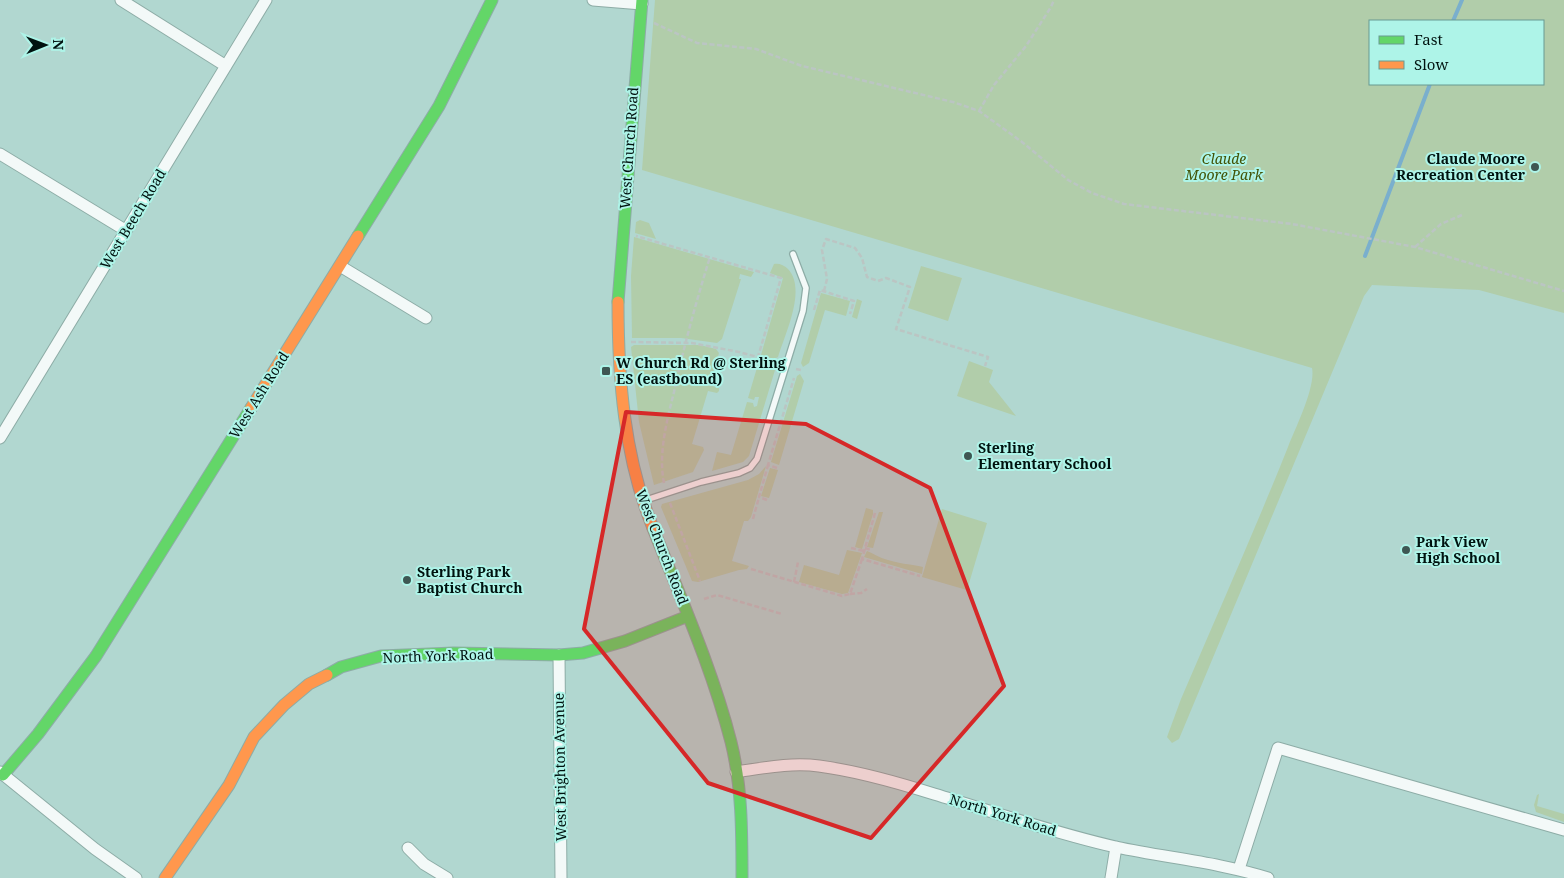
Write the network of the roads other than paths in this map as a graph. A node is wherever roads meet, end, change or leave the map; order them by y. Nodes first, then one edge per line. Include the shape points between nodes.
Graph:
1 (121, 0) edge
2 (266, 0) edge
3 (492, 0) edge
4 (593, 0) edge
5 (642, 2) edge
6 (226, 66) junction
7 (0, 154) edge
8 (125, 230) junction
9 (794, 254) dead end
10 (340, 266) junction
11 (426, 318) dead end
12 (0, 438) edge
13 (643, 500) junction
14 (688, 616) junction
15 (559, 655) junction
16 (736, 772) junction
17 (1, 773) edge
18 (1564, 830) edge
19 (1116, 847) junction
20 (408, 848) dead end
21 (1239, 869) junction
22 (136, 878) edge
23 (165, 878) edge
24 (447, 878) edge
25 (561, 878) edge
26 (742, 878) edge
27 (1111, 878) edge
28 (1268, 878) edge

1 - 6 street
2 - 6 street, West Beech Road
3 - 10 street, West Ash Road via 439,106
4 - 5 street
5 - 13 street, West Church Road via 618,291 618,342 621,393 630,452
6 - 8 street, West Beech Road
7 - 8 street
8 - 12 street, West Beech Road
9 - 13 lane via 806,288 803,311 758,459 739,473
10 - 11 street
10 - 17 street, West Ash Road via 96,656 38,734
13 - 14 street, West Church Road
14 - 15 street, North York Road via 625,642 583,653
14 - 16 street, West Church Road via 708,664
15 - 23 street, North York Road via 454,653 381,656 341,667 310,684 284,705 254,737 229,785
15 - 25 street, West Brighton Avenue
16 - 19 street, North York Road via 818,765 911,787
16 - 26 street, West Church Road via 742,831
17 - 22 street
18 - 21 street via 1278,748
19 - 21 street, North York Road
19 - 27 street
20 - 24 street via 424,864
21 - 28 street, North York Road

